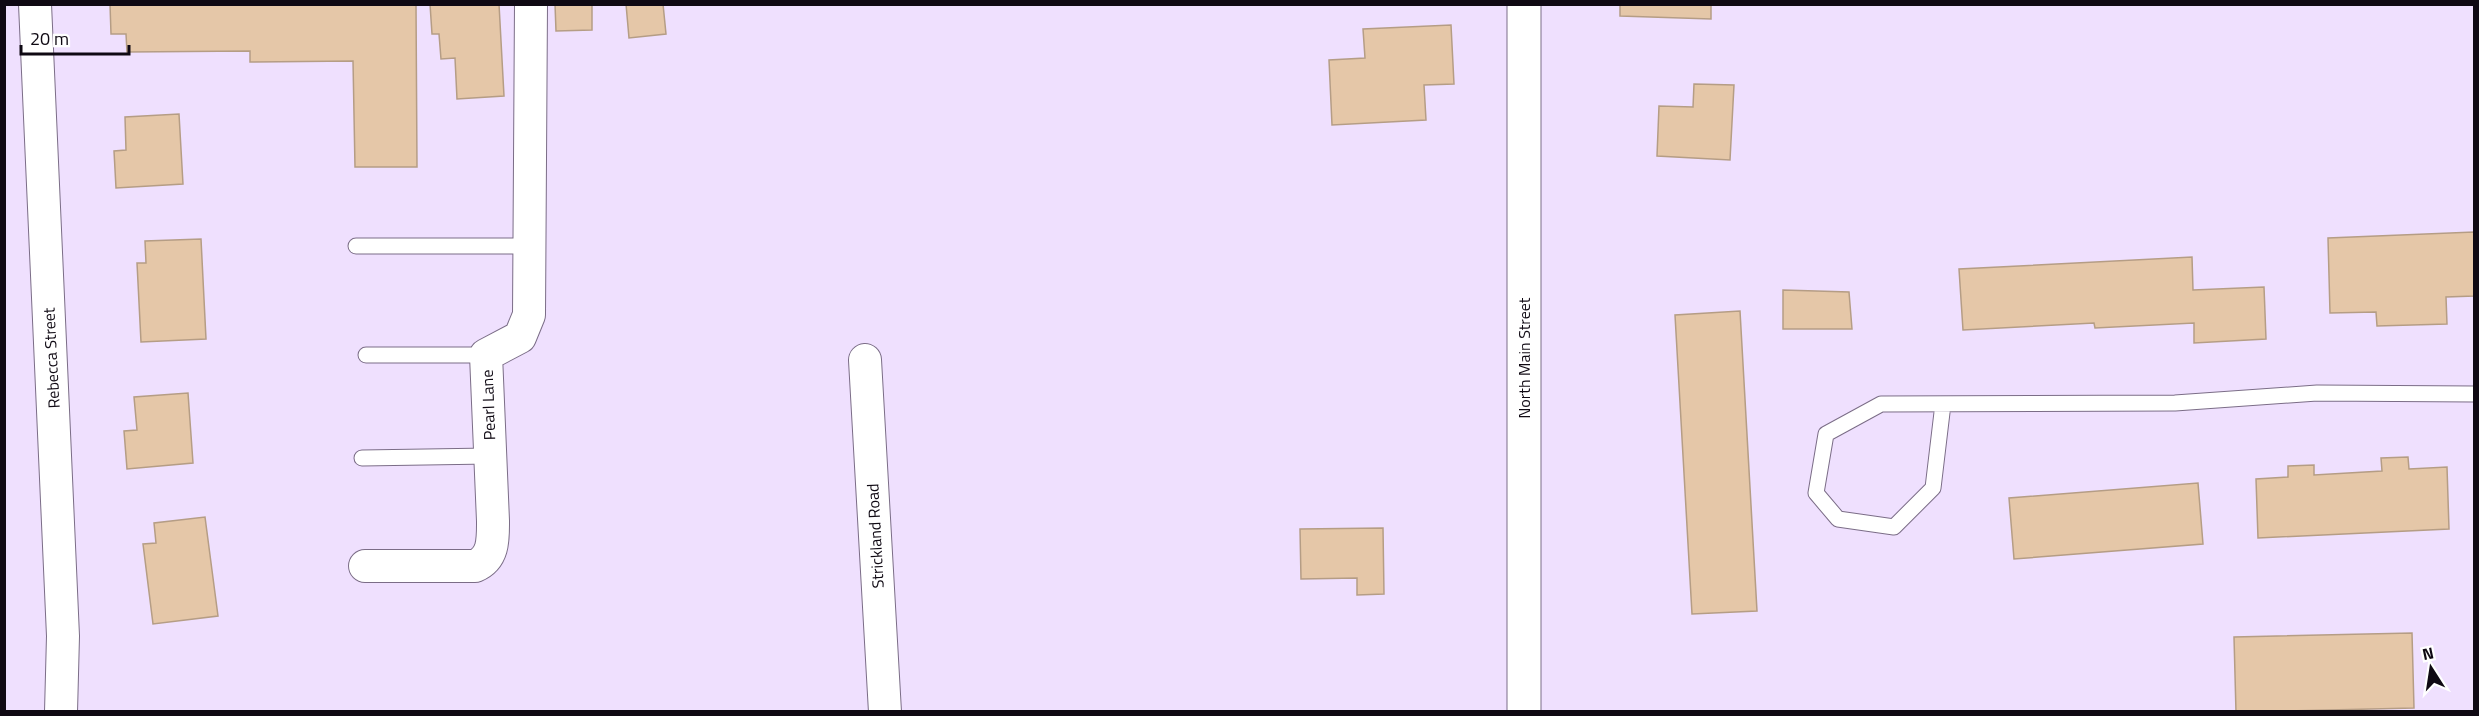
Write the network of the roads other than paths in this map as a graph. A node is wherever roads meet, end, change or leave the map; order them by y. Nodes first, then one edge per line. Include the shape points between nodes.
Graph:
1 (35, 4) edge
2 (531, 4) edge
3 (1524, 4) edge
4 (356, 246) dead end
5 (530, 246) junction
6 (366, 355) dead end
7 (486, 355) junction
8 (866, 360) dead end
9 (2475, 394) edge
10 (1943, 404) junction
11 (489, 456) junction
12 (362, 458) dead end
13 (365, 566) dead end
14 (61, 711) edge
15 (885, 711) edge
16 (1524, 711) edge

1 - 14 street, Rebecca Street via 63,636
2 - 5 street, Pearl Lane
3 - 16 street, North Main Street
4 - 5 lane
5 - 7 street, Pearl Lane via 529,315 520,337
6 - 7 lane
7 - 11 street, Pearl Lane
8 - 15 street, Strickland Road
9 - 10 lane via 2317,393 2175,403
10 - 10 lane via 1881,404 1826,434 1816,493 1838,519 1894,527 1933,488
11 - 12 lane
11 - 13 street, Pearl Lane via 493,540 484,562 466,566

